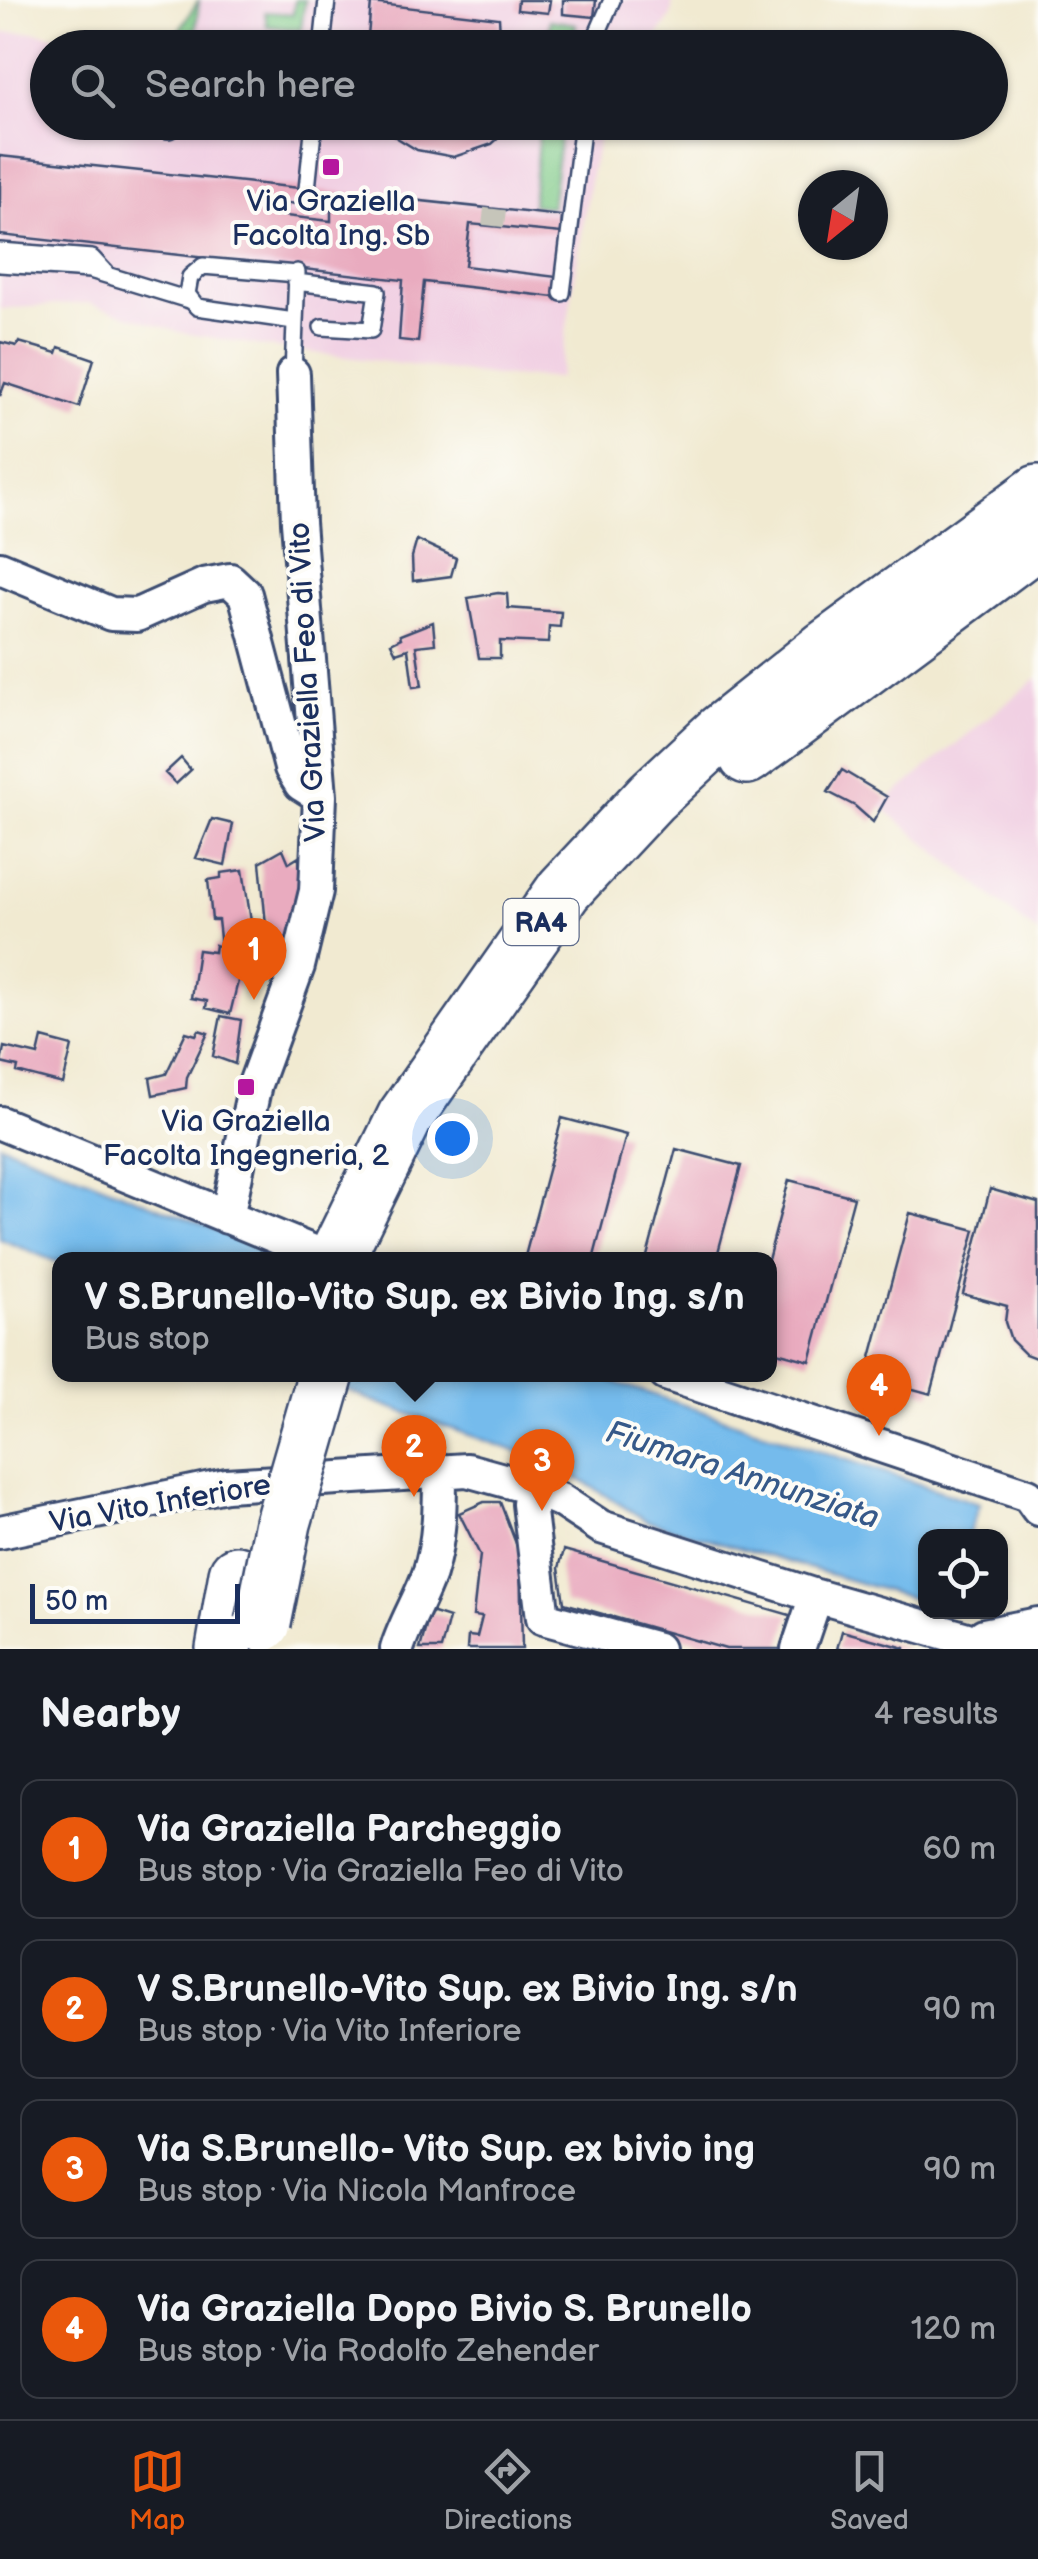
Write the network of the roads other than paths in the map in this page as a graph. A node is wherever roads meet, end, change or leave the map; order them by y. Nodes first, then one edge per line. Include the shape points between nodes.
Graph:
1 (327, 0) edge
2 (612, 0) edge
3 (324, 30) edge
4 (600, 30) edge
5 (312, 140) edge
6 (580, 140) edge
7 (306, 189) dead end
8 (0, 251) edge
9 (0, 264) edge
10 (296, 275) junction
11 (108, 276) junction
12 (562, 293) dead end
13 (192, 301) junction
14 (294, 320) junction
15 (322, 327) dead end
16 (293, 374) joint
17 (1038, 492) edge
18 (1038, 540) edge
19 (0, 568) edge
20 (835, 667) junction
21 (320, 796) junction
22 (0, 1123) edge
23 (227, 1217) junction
24 (314, 1252) edge
25 (338, 1252) edge
26 (375, 1252) edge
27 (291, 1382) edge
28 (324, 1382) edge
29 (690, 1382) edge
30 (440, 1470) junction
31 (532, 1488) junction
32 (1038, 1510) edge
33 (0, 1532) edge
34 (816, 1596) junction
35 (1038, 1624) edge
36 (249, 1640) edge
37 (964, 1644) edge
38 (397, 1649) edge
39 (657, 1649) edge
40 (798, 1649) edge
41 (1024, 1649) edge

1 - 3 lane
2 - 4 lane
5 - 7 lane
6 - 12 lane
8 - 11 lane via 92,258
9 - 11 lane
10 - 13 lane via 203,266 190,277
10 - 14 lane
10 - 15 lane via 378,292 371,330
11 - 13 lane
13 - 14 lane via 213,312
14 - 16 lane
16 - 21 street, Via Graziella Feo di Vito
17 - 20 highway, RA4
18 - 20 highway, RA4
19 - 21 street via 111,614 136,615 230,580 246,594 292,768 300,784
20 - 25 highway, RA4 via 721,732 564,890 405,1116
20 - 26 highway, RA4 via 680,814 563,947 490,1047
21 - 23 street, Via Graziella Feo di Vito via 316,891 298,966 255,1084
22 - 23 street
23 - 24 street
27 - 36 highway via 237,1574
28 - 36 highway, bridge
29 - 32 street via 1028,1495
30 - 31 street, Via Vito Inferiore via 468,1470
30 - 33 street, Via Vito Inferiore via 226,1485
30 - 38 street via 440,1533
31 - 34 street, Via Vito Inferiore via 601,1528
31 - 39 street via 543,1618
34 - 37 street, Via Vito Inferiore
34 - 40 street
35 - 37 street
37 - 41 street, Via Vito Inferiore

